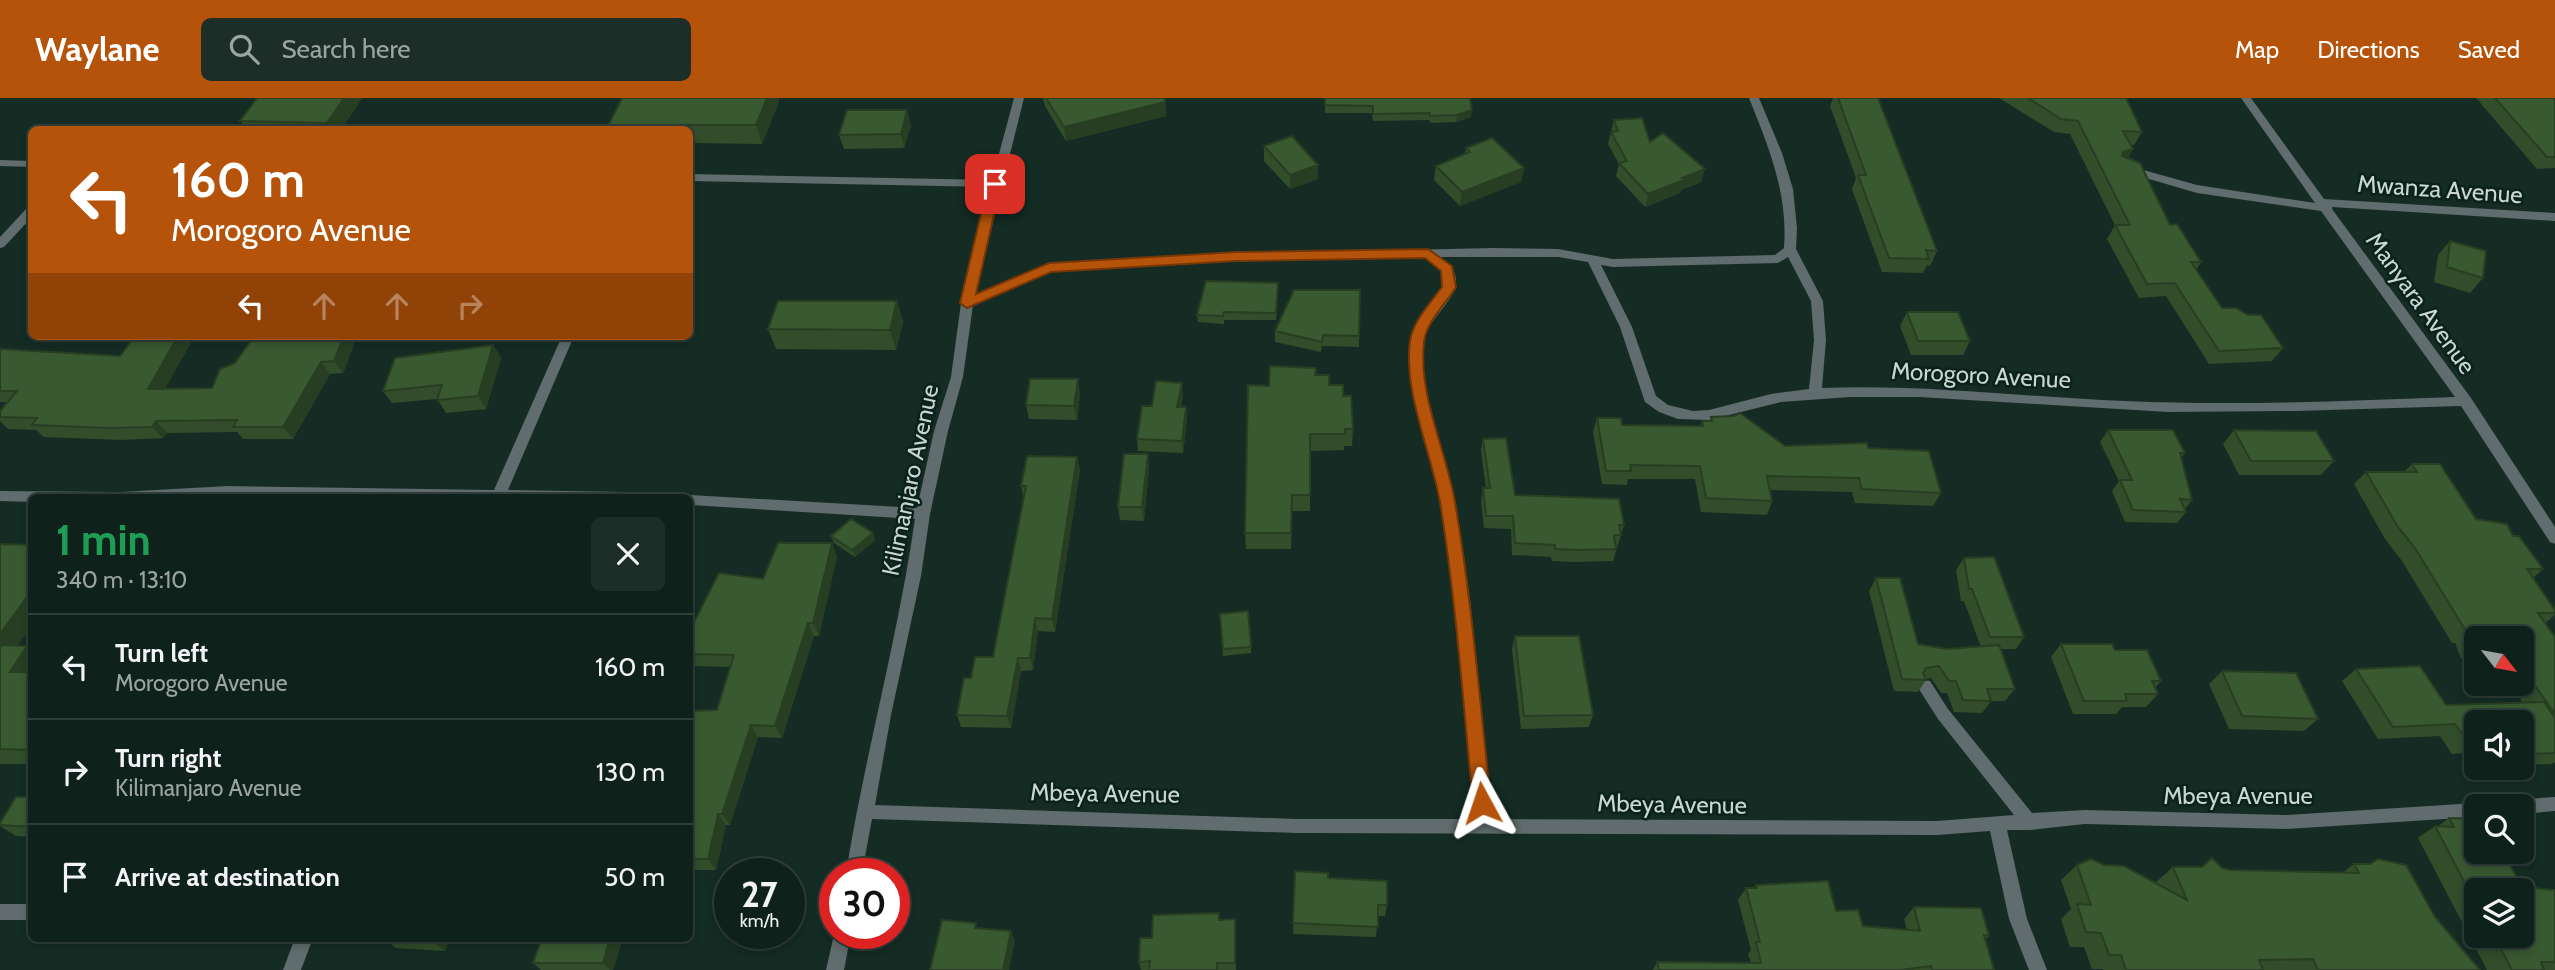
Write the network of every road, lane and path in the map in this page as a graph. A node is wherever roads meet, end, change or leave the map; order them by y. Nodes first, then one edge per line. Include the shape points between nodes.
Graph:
1 (1018, 98) edge
2 (1754, 98) edge
3 (2246, 98) edge
4 (0, 163) edge
5 (28, 163) edge
6 (2122, 168) edge
7 (693, 177) edge
8 (995, 184) junction
9 (2325, 205) junction
10 (28, 214) edge
11 (2555, 217) edge
12 (0, 244) edge
13 (1790, 249) junction
14 (1428, 253) junction
15 (1593, 261) junction
16 (967, 303) junction
17 (566, 340) edge
18 (1815, 394) junction
19 (2466, 401) junction
20 (174, 494) edge
21 (391, 494) edge
22 (500, 494) edge
23 (0, 496) edge
24 (28, 496) edge
25 (693, 500) edge
26 (923, 514) junction
27 (2555, 538) edge
28 (1925, 686) edge
29 (2555, 804) edge
30 (2534, 805) edge
31 (2464, 811) edge
32 (866, 812) junction
33 (2030, 823) junction
34 (1997, 824) junction
35 (1484, 827) junction
36 (857, 858) edge
37 (0, 912) edge
38 (28, 912) edge
39 (302, 942) edge
40 (839, 949) edge
41 (292, 970) edge
42 (835, 970) edge
43 (2038, 970) edge

1 - 8 street, Kilimanjaro Avenue
2 - 13 street via 1784,168
3 - 9 street, Manyara Avenue via 2294,170
4 - 5 street
6 - 9 street, Mwanza Avenue via 2197,189
7 - 8 street
8 - 16 street, Kilimanjaro Avenue
9 - 11 street, Mwanza Avenue
9 - 19 street, Manyara Avenue
10 - 12 street
13 - 15 street via 1778,259 1765,260
13 - 18 street via 1816,301 1820,340
14 - 15 street via 1547,252
14 - 16 street via 1236,256 1049,268
14 - 35 street via 1448,270 1450,283 1420,329 1417,373 1447,500
15 - 18 street, Morogoro Avenue via 1626,327 1647,393 1658,405 1696,417
16 - 26 street, Kilimanjaro Avenue via 957,377
17 - 22 street
18 - 19 street, Morogoro Avenue via 1921,391 2192,408
19 - 27 street, Manyara Avenue
20 - 21 street
23 - 24 street
25 - 26 street
26 - 32 street, Kilimanjaro Avenue
28 - 33 street
29 - 30 street
31 - 33 street, Mbeya Avenue via 2287,822 2085,817
32 - 35 street, Mbeya Avenue
32 - 36 street, Kilimanjaro Avenue
33 - 34 street, Mbeya Avenue
34 - 35 street, Mbeya Avenue via 1793,829
34 - 43 street via 2018,919
37 - 38 street
39 - 41 street
40 - 42 street

